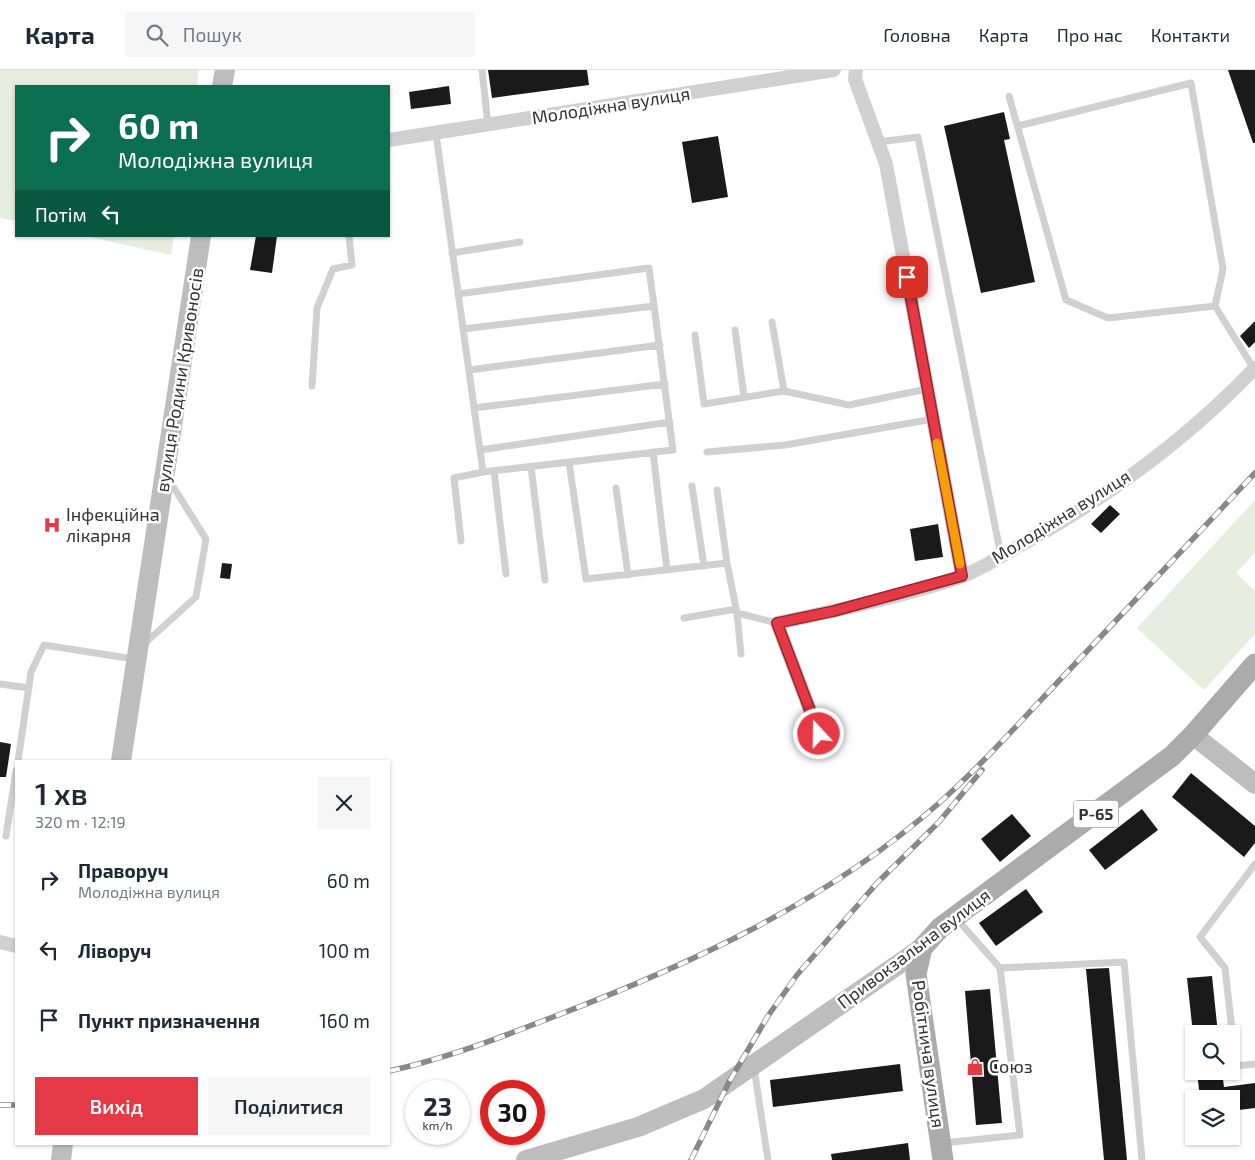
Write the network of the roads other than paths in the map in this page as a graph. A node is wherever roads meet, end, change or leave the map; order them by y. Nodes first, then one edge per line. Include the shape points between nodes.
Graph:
1 (225, 70) edge
2 (482, 70) edge
3 (834, 70) edge
4 (856, 70) edge
5 (222, 85) edge
6 (1009, 96) dead end
7 (488, 125) junction
8 (1018, 126) junction
9 (436, 134) junction
10 (390, 140) edge
11 (878, 142) junction
12 (201, 237) edge
13 (350, 237) edge
14 (520, 242) dead end
15 (452, 253) junction
16 (458, 294) junction
17 (654, 306) junction
18 (1215, 306) junction
19 (772, 322) dead end
20 (463, 329) junction
21 (735, 330) dead end
22 (694, 335) dead end
23 (660, 345) junction
24 (1255, 368) edge
25 (469, 370) junction
26 (665, 384) junction
27 (312, 386) dead end
28 (928, 389) junction
29 (784, 391) junction
30 (744, 397) junction
31 (474, 408) junction
32 (933, 419) junction
33 (670, 422) junction
34 (480, 450) junction
35 (653, 452) junction
36 (707, 452) dead end
37 (569, 462) junction
38 (531, 467) junction
39 (494, 471) junction
40 (483, 472) junction
41 (166, 474) junction
42 (692, 486) dead end
43 (616, 488) dead end
44 (718, 490) dead end
45 (461, 541) dead end
46 (1000, 556) junction
47 (727, 563) junction
48 (704, 566) junction
49 (667, 570) junction
50 (506, 574) dead end
51 (628, 574) junction
52 (962, 576) junction
53 (545, 580) dead end
54 (736, 611) junction
55 (684, 618) dead end
56 (777, 623) junction
57 (138, 654) junction
58 (741, 654) dead end
59 (1255, 664) edge
60 (0, 684) edge
61 (29, 688) junction
62 (819, 734) dead end
63 (1193, 735) junction
64 (18, 760) edge
65 (121, 760) edge
66 (15, 778) edge
67 (1255, 784) edge
68 (6, 836) dead end
69 (1255, 864) edge
70 (956, 917) junction
71 (0, 942) edge
72 (15, 946) edge
73 (922, 948) junction
74 (1000, 968) junction
75 (1255, 1064) edge
76 (754, 1065) junction
77 (63, 1145) edge
78 (942, 1152) edge
79 (61, 1160) edge
80 (526, 1160) edge
81 (768, 1160) edge
82 (1142, 1160) edge

1 - 5 main road
2 - 7 lane
3 - 7 street, Молодіжна вулиця
4 - 11 street via 855,79
6 - 8 lane
7 - 9 street, Молодіжна вулиця
8 - 18 lane via 1066,300 1108,318
8 - 18 lane via 1191,83 1223,269
9 - 10 street, Молодіжна вулиця
9 - 15 lane
11 - 28 street via 886,164
11 - 46 lane via 918,137
12 - 41 main road, вулиця Родини Кривоносів
13 - 27 lane via 352,265 333,269 317,308
14 - 15 lane
15 - 16 lane
16 - 17 lane via 649,268
16 - 20 lane
17 - 20 lane
17 - 23 lane
18 - 24 lane
19 - 29 lane
20 - 25 lane
21 - 30 lane
22 - 30 lane via 704,404
23 - 25 lane
23 - 26 lane
24 - 46 street, Молодіжна вулиця via 1164,452 1052,527
25 - 31 lane
26 - 31 lane
26 - 33 lane
28 - 29 lane via 849,405
28 - 32 street
29 - 30 lane
31 - 34 lane
32 - 36 lane via 784,445
32 - 52 street
33 - 34 lane
33 - 35 lane via 673,450
34 - 40 lane
35 - 37 lane
35 - 49 lane
37 - 38 lane
37 - 51 lane via 586,580
38 - 39 lane
38 - 53 lane
39 - 40 lane
39 - 50 lane
40 - 45 lane via 454,478
41 - 57 main road, вулиця Родини Кривоносів
41 - 57 lane via 206,539 196,597
42 - 48 lane
43 - 51 lane
44 - 47 lane
46 - 52 street, Молодіжна вулиця
47 - 48 lane
47 - 54 lane
48 - 49 lane
49 - 51 lane
52 - 56 street, Молодіжна вулиця
54 - 55 lane
54 - 56 lane
54 - 58 lane
56 - 62 street
57 - 61 lane via 44,645 31,672
57 - 65 main road, вулиця Родини Кривоносів
59 - 63 main road, Привокзальна вулиця / Р-65
60 - 61 lane
61 - 64 lane
63 - 67 main road
63 - 70 main road, Привокзальна вулиця / Р-65 via 1172,756
66 - 68 lane
69 - 75 lane via 1200,937 1225,968 1236,1066
70 - 73 main road, Привокзальна вулиця / Р-65 via 940,928
70 - 74 lane
71 - 72 street
73 - 76 main road, Привокзальна вулиця
73 - 78 main road, Робітнича вулиця / Р-65 via 916,974
74 - 78 lane via 1020,1134
74 - 82 lane via 1124,962
76 - 80 main road, Привокзальна вулиця via 704,1099 655,1120
76 - 81 lane
77 - 79 main road

